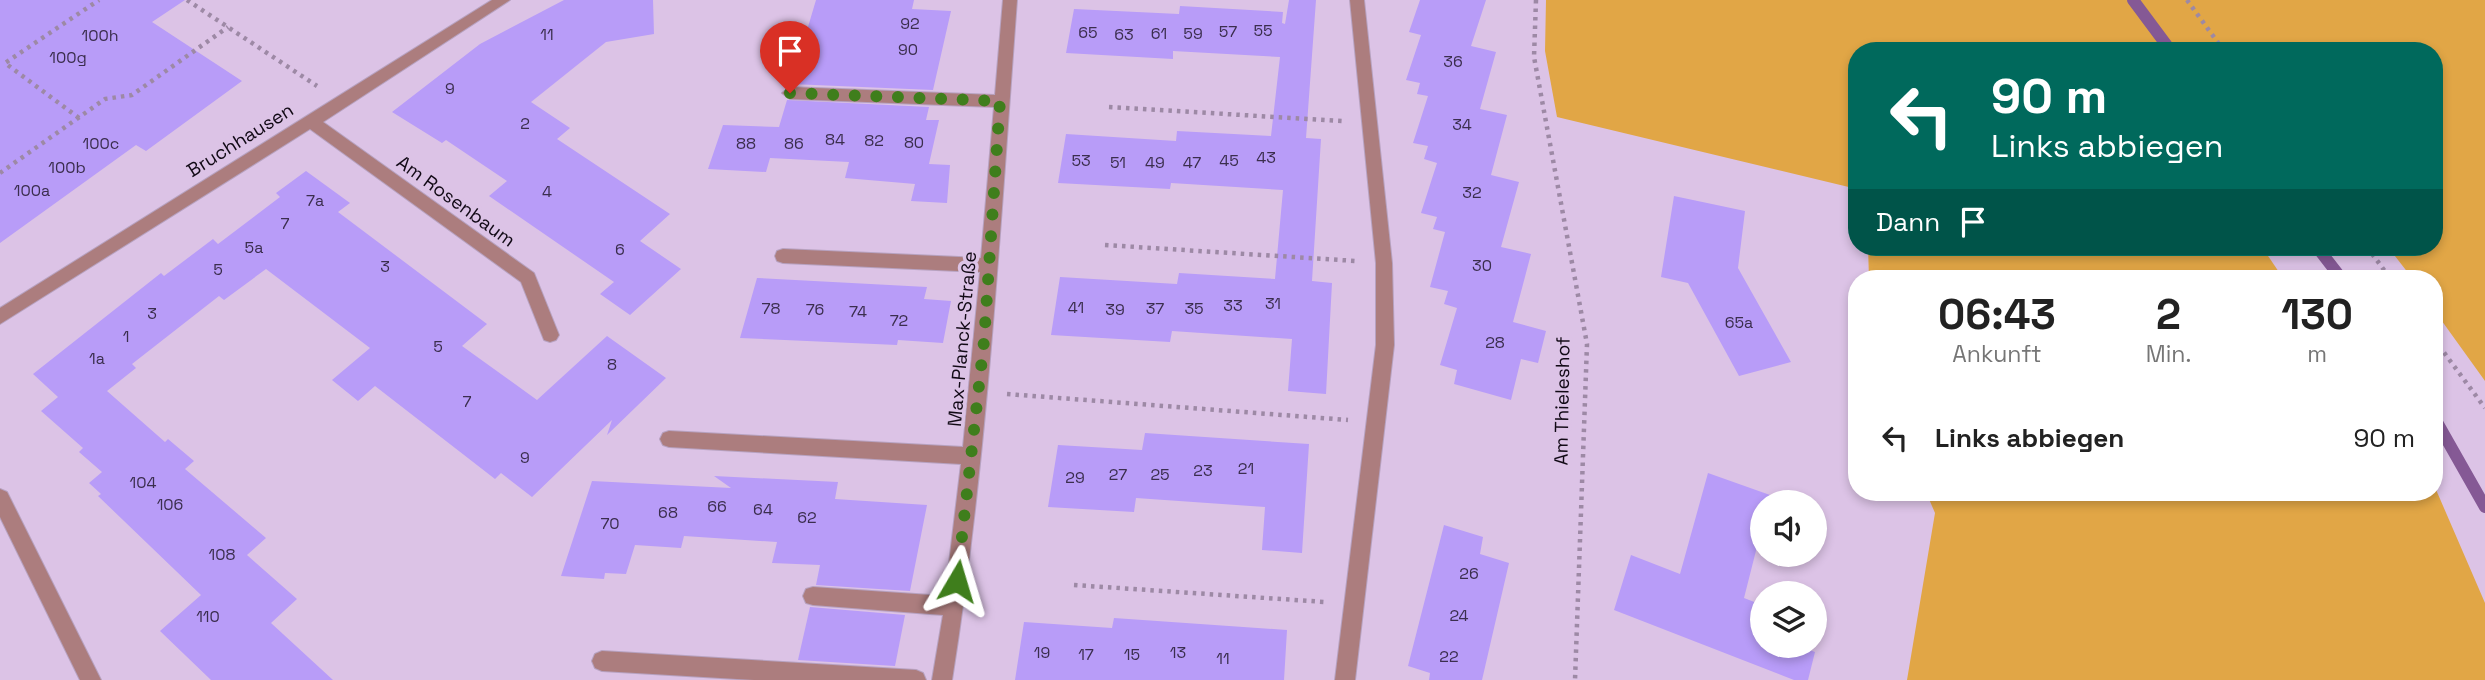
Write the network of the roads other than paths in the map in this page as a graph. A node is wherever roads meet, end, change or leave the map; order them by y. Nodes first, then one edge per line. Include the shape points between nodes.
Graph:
1 (503, 0) edge
2 (1010, 0) edge
3 (1357, 0) edge
4 (790, 93) dead end
5 (1000, 101) junction
6 (310, 121) junction
7 (783, 256) dead end
8 (990, 265) junction
9 (0, 317) edge
10 (550, 335) dead end
11 (669, 439) dead end
12 (972, 456) junction
13 (0, 498) edge
14 (813, 596) dead end
15 (954, 606) junction
16 (602, 661) dead end
17 (91, 680) edge
18 (916, 680) edge
19 (942, 680) edge
20 (1346, 680) edge

1 - 6 street, Bruchhausen
2 - 5 street, Max-Planck-Straße
3 - 20 street via 1384,263 1385,345
4 - 5 street
5 - 8 street, Max-Planck-Straße
6 - 9 street, Bruchhausen
6 - 10 street, Am Rosenbaum via 528,278
7 - 8 street
8 - 12 street, Max-Planck-Straße
11 - 12 street
12 - 15 street, Max-Planck-Straße
13 - 17 street
14 - 15 street
15 - 19 street, Max-Planck-Straße
16 - 18 street

